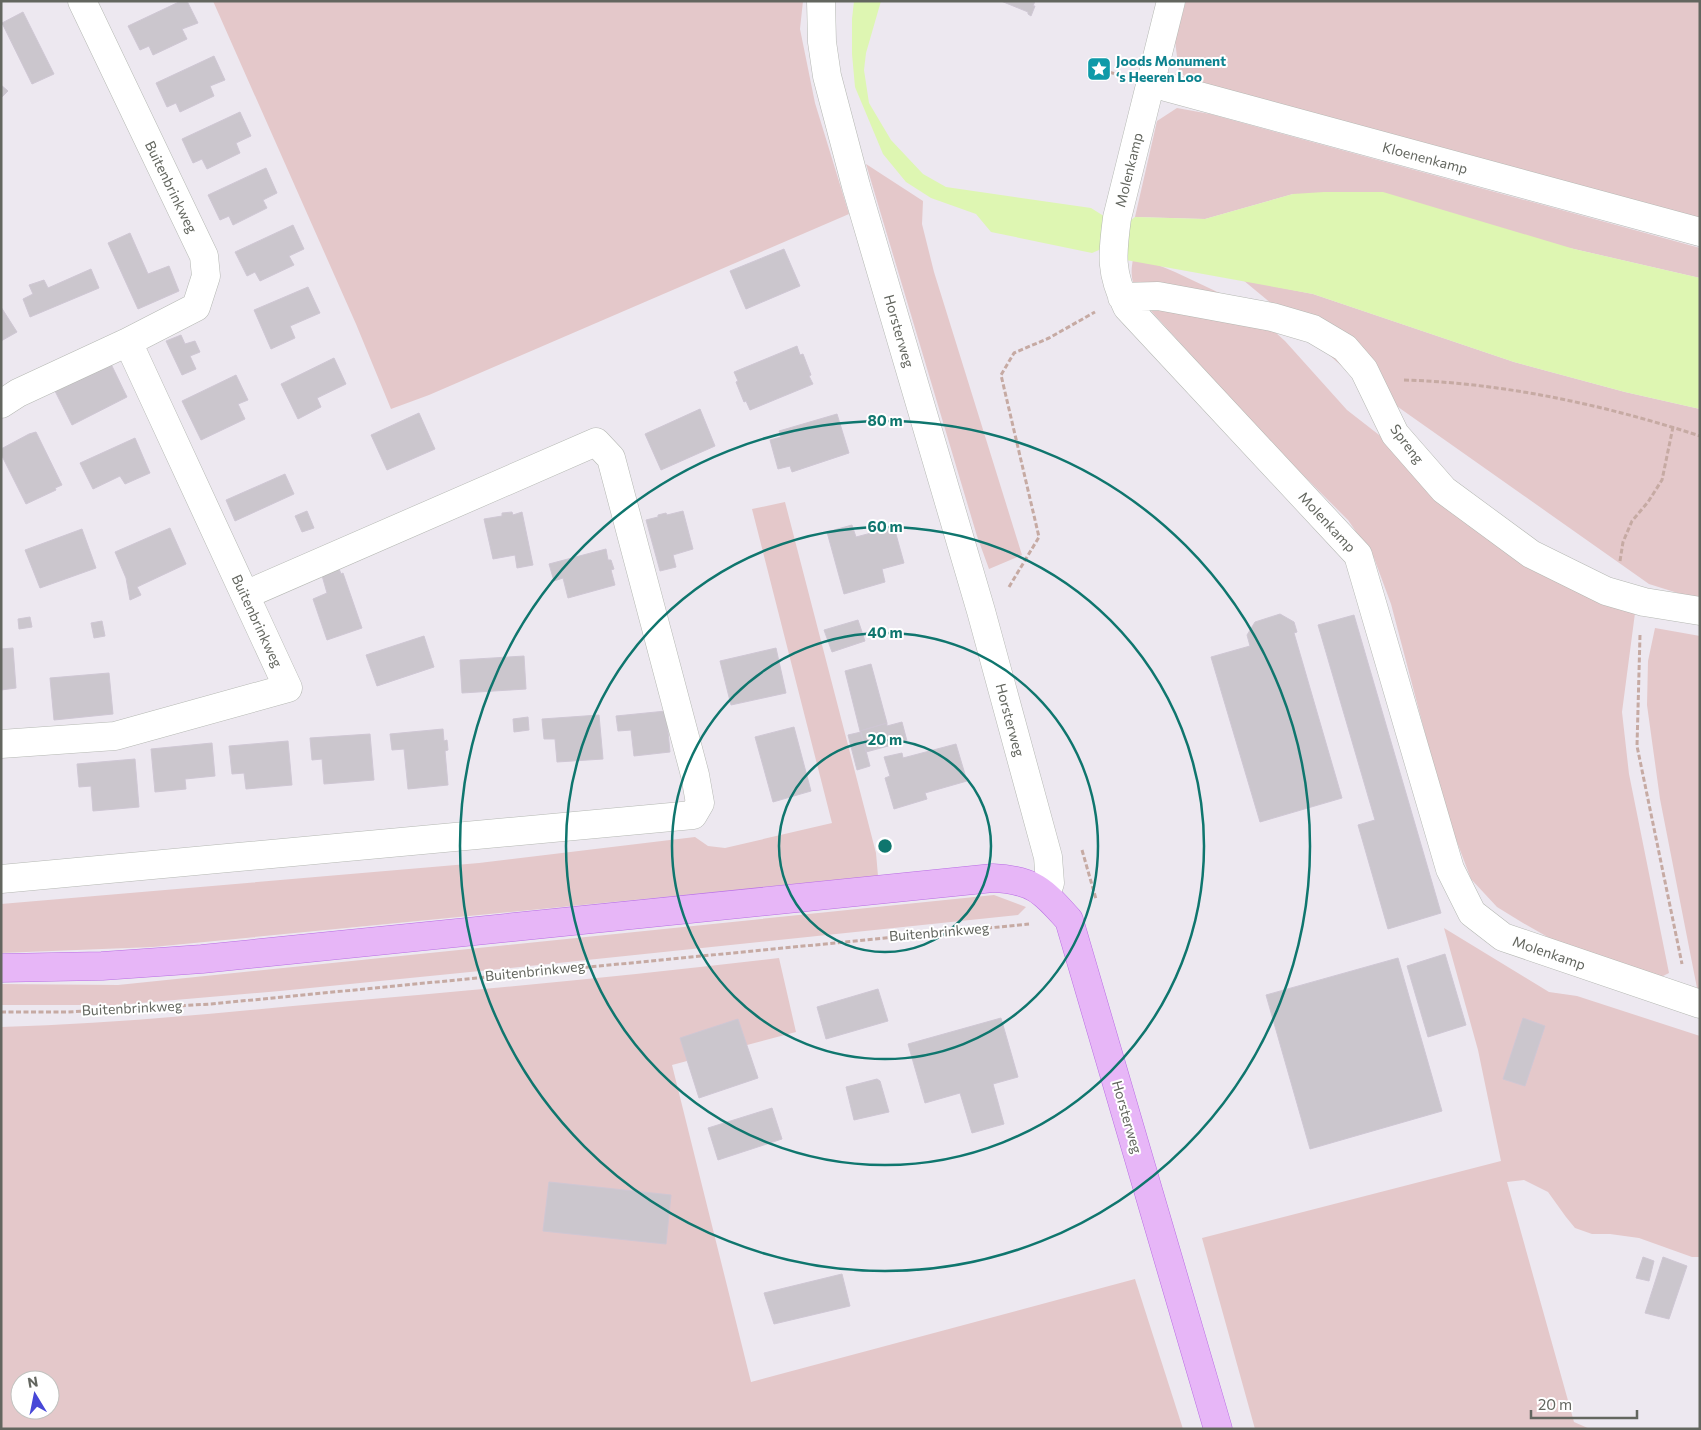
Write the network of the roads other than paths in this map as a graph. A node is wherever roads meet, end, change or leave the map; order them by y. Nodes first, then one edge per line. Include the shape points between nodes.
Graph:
1 (82, 1) edge
2 (821, 1) edge
3 (1171, 1) edge
4 (1151, 83) junction
5 (1700, 232) edge
6 (1122, 297) junction
7 (128, 342) junction
8 (1, 404) edge
9 (245, 595) junction
10 (1700, 611) edge
11 (1, 744) edge
12 (1, 879) edge
13 (1046, 894) junction
14 (1, 968) edge
15 (1695, 1002) edge
16 (1218, 1429) edge

1 - 7 street, Buitenbrinkweg via 204,256 206,276 196,307
2 - 13 street, Horsterweg via 827,76 856,186 981,612 1045,848 1050,883
3 - 4 street, Molenkamp
4 - 5 street, Kloenenkamp
4 - 6 street, Molenkamp via 1112,253
6 - 10 street, Spreng via 1158,296 1272,317 1313,329 1344,348 1364,370 1396,434 1444,490 1531,554 1614,594
6 - 15 street, Molenkamp via 1126,307 1358,555 1450,868 1472,913 1502,937
7 - 8 street, Buitenbrinkweg
7 - 9 street, Buitenbrinkweg
9 - 11 street, Buitenbrinkweg via 288,688 116,736
9 - 12 street via 596,442 611,458 700,803 692,815
13 - 14 main road via 1028,883 993,878 202,959 102,966
13 - 16 main road, Horsterweg via 1069,920

